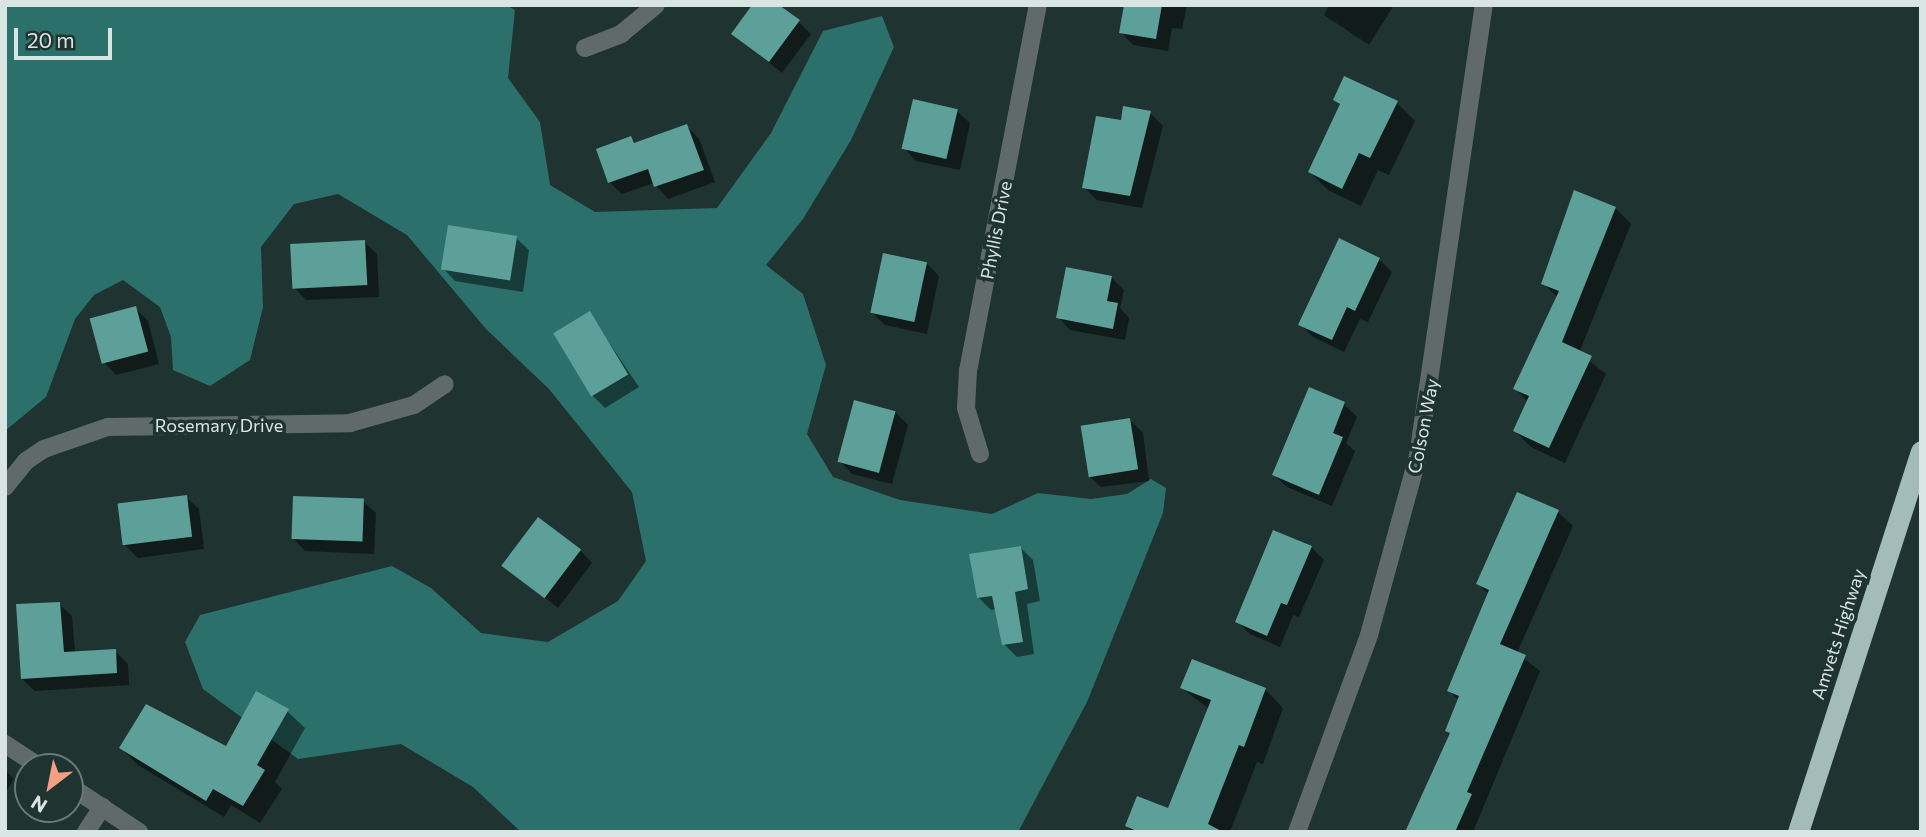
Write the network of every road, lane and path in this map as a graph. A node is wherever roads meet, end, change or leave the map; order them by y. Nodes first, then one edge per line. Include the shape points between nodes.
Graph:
1 (656, 5) edge
2 (1038, 5) edge
3 (1485, 5) edge
4 (585, 48) dead end
5 (445, 384) dead end
6 (1921, 451) edge
7 (980, 454) dead end
8 (5, 487) edge
9 (84, 795) edge
10 (102, 807) junction
11 (86, 832) edge
12 (139, 832) edge
13 (1297, 832) edge
14 (1798, 832) edge

1 - 4 street via 621,34
2 - 7 street, Phyllis Drive via 968,371 966,408
3 - 13 street, Colson Way via 1418,456 1370,635
5 - 8 street, Rosemary Drive via 414,405 349,422 108,427 44,449 26,461
6 - 14 highway, Amvets Highway
9 - 10 street
10 - 11 street
10 - 12 street

